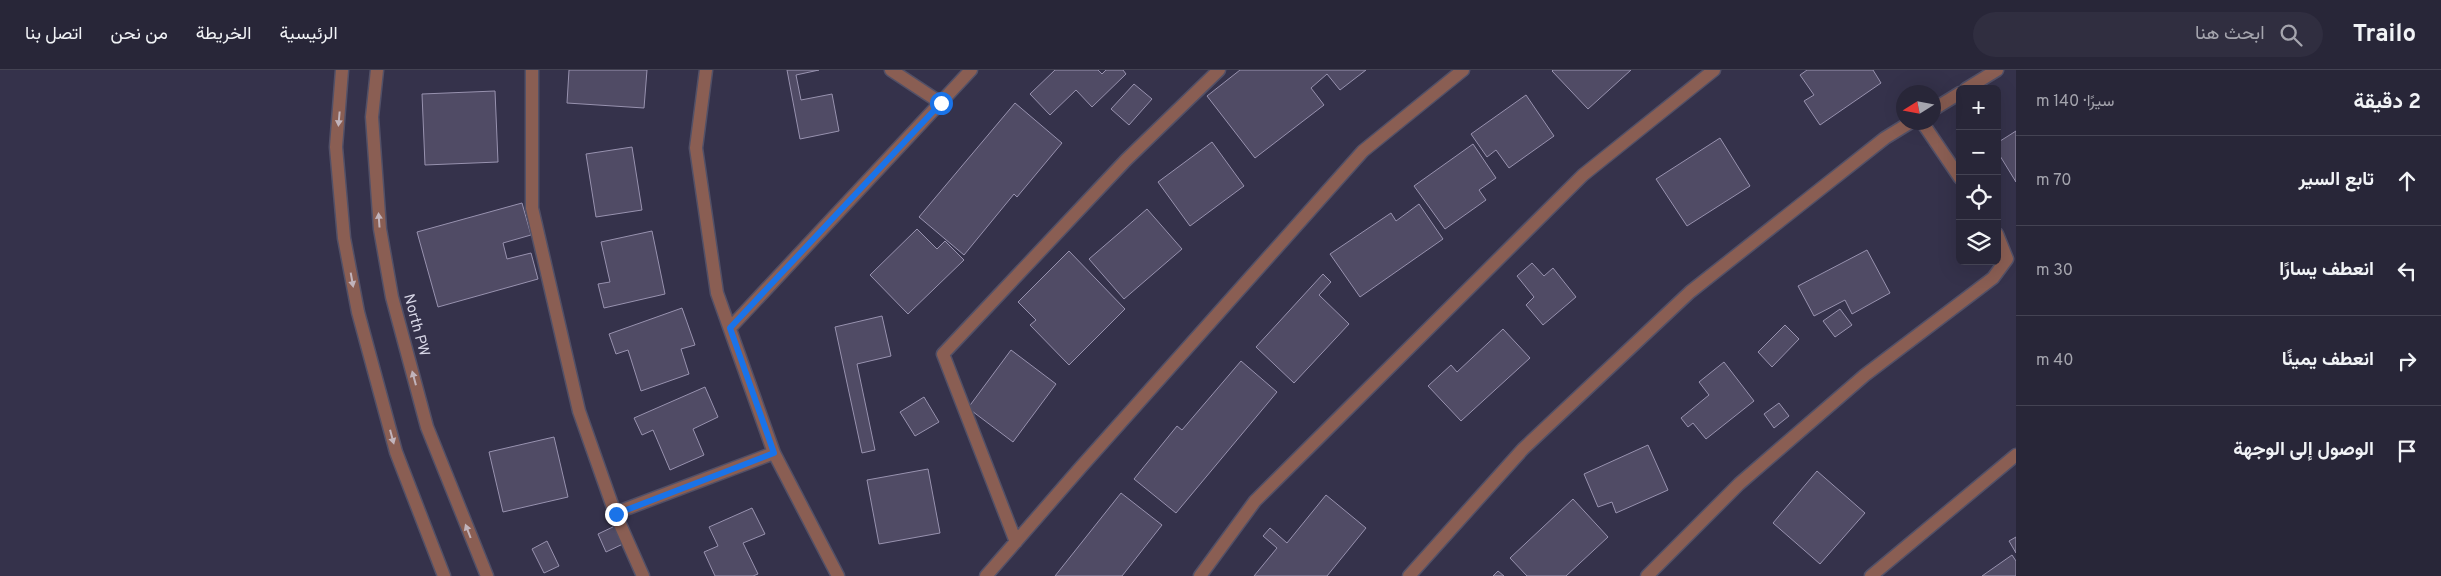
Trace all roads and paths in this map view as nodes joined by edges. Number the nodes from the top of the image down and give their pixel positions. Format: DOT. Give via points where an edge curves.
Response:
graph roads {
  1 [pos="342,70"];
  2 [pos="377,70"];
  3 [pos="532,70"];
  4 [pos="706,70"];
  5 [pos="891,70"];
  6 [pos="972,70"];
  7 [pos="1219,70"];
  8 [pos="1463,70"];
  9 [pos="1714,70"];
  10 [pos="1997,70"];
  11 [pos="1973,85"];
  12 [pos="1956,95"];
  13 [pos="941,103"];
  14 [pos="1941,105"];
  15 [pos="1898,130"];
  16 [pos="1927,130"];
  17 [pos="1958,175"];
  18 [pos="2001,244"];
  19 [pos="730,328"];
  20 [pos="774,453"];
  21 [pos="2016,455"];
  22 [pos="616,514"];
  23 [pos="1016,542"];
  24 [pos="444,576"];
  25 [pos="487,576"];
  26 [pos="643,576"];
  27 [pos="838,576"];
  28 [pos="986,576"];
  29 [pos="1200,576"];
  30 [pos="1410,576"];
  31 [pos="1647,576"];
  32 [pos="1871,576"];
  1 -- 24 [label="street, one-way" via="336,147 344,238 358,312 396,452"];
  25 -- 2 [label="street, North PW, one-way" via="427,427 392,296 380,229 372,117"];
  3 -- 22 [label="street" via="532,208 579,411"];
  4 -- 19 [label="street" via="696,148 717,292"];
  5 -- 13 [label="street"];
  6 -- 13 [label="street"];
  7 -- 23 [label="street" via="1126,160 943,354"];
  8 -- 23 [label="street" via="1363,150"];
  9 -- 29 [label="street" via="1583,175 1255,501"];
  10 -- 11 [label="street"];
  12 -- 14 [label="street"];
  13 -- 19 [label="street"];
  15 -- 30 [label="street" via="1690,292 1523,449"];
  16 -- 17 [label="street"];
  18 -- 31 [label="street" via="2007,259 1993,278 1858,381 1739,484"];
  19 -- 20 [label="street"];
  20 -- 22 [label="street"];
  20 -- 27 [label="street"];
  21 -- 32 [label="street"];
  22 -- 26 [label="street"];
  23 -- 28 [label="street"];
}
